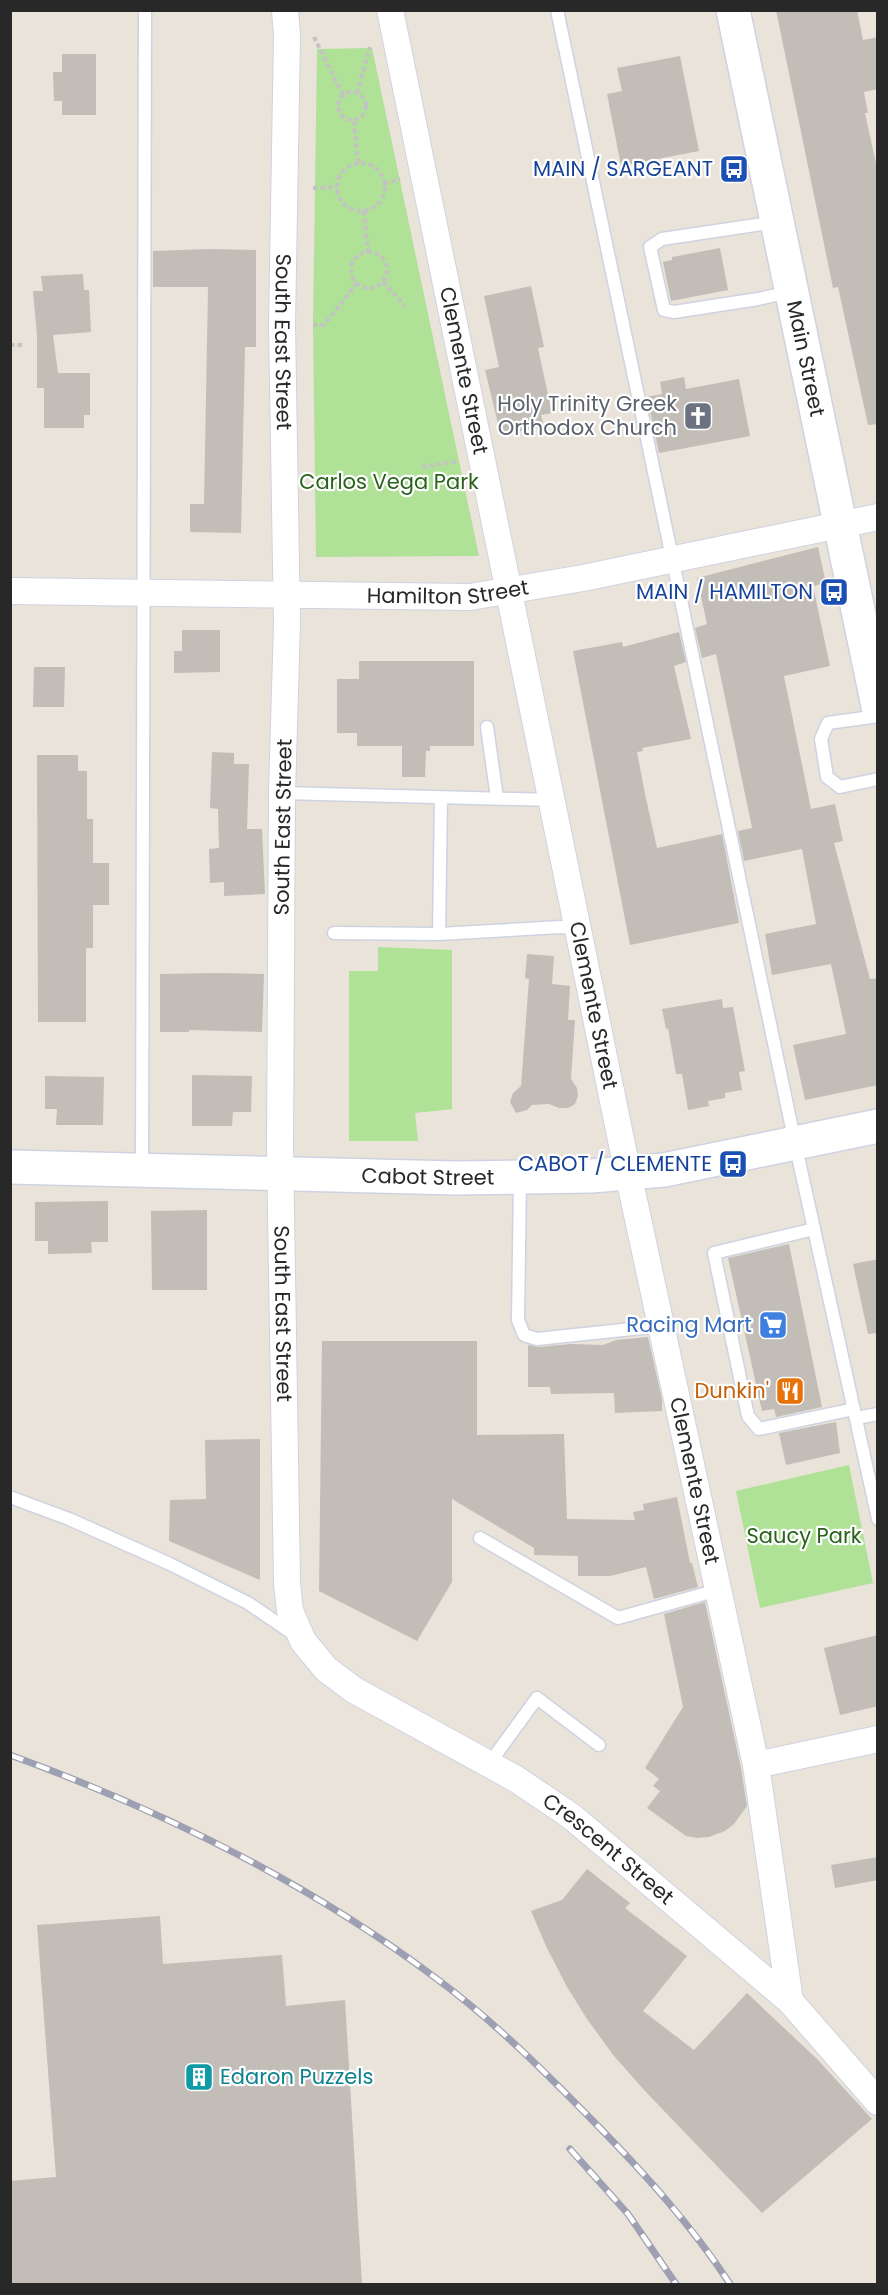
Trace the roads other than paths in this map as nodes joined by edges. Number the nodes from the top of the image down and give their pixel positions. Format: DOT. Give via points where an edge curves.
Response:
graph roads {
  1 [pos="145,10"];
  2 [pos="285,10"];
  3 [pos="390,10"];
  4 [pos="557,10"];
  5 [pos="733,10"];
  6 [pos="777,222"];
  7 [pos="792,292"];
  8 [pos="878,517"];
  9 [pos="840,525"];
  10 [pos="673,560"];
  11 [pos="510,590"];
  12 [pos="10,591"];
  13 [pos="145,591"];
  14 [pos="286,594"];
  15 [pos="878,706"];
  16 [pos="878,716"];
  17 [pos="487,727"];
  18 [pos="878,779"];
  19 [pos="282,793"];
  20 [pos="441,798"];
  21 [pos="497,798"];
  22 [pos="552,800"];
  23 [pos="579,928"];
  24 [pos="334,933"];
  25 [pos="439,934"];
  26 [pos="878,1126"];
  27 [pos="795,1143"];
  28 [pos="10,1167"];
  29 [pos="142,1170"];
  30 [pos="282,1173"];
  31 [pos="628,1173"];
  32 [pos="520,1177"];
  33 [pos="814,1229"];
  34 [pos="661,1326"];
  35 [pos="855,1413"];
  36 [pos="878,1414"];
  37 [pos="10,1497"];
  38 [pos="878,1519"];
  39 [pos="480,1538"];
  40 [pos="718,1590"];
  41 [pos="303,1641"];
  42 [pos="878,1739"];
  43 [pos="599,1745"];
  44 [pos="489,1764"];
  45 [pos="756,1765"];
  46 [pos="790,2001"];
  47 [pos="878,2102"];
  1 -- 13 [label="lane"];
  2 -- 14 [label="street, South East Street" via="282,325"];
  3 -- 11 [label="street, Clemente Street"];
  4 -- 10 [label="lane"];
  5 -- 6 [label="main road, Main Street"];
  6 -- 7 [label="main road, Main Street"];
  6 -- 7 [label="lane" via="662,238 650,247 664,310 758,300"];
  7 -- 9 [label="main road, Main Street"];
  8 -- 9 [label="street, Hamilton Street"];
  9 -- 10 [label="street, Hamilton Street"];
  9 -- 15 [label="main road, Main Street"];
  10 -- 11 [label="street, Hamilton Street"];
  10 -- 27 [label="lane"];
  11 -- 14 [label="street, Hamilton Street" via="470,597"];
  11 -- 22 [label="street, Clemente Street"];
  12 -- 13 [label="street, Hamilton Street"];
  13 -- 14 [label="street, Hamilton Street"];
  13 -- 29 [label="lane"];
  14 -- 19 [label="street, South East Street"];
  16 -- 18 [label="lane" via="828,723 821,739 827,777 840,787"];
  17 -- 21 [label="lane"];
  19 -- 20 [label="lane"];
  19 -- 30 [label="street, South East Street"];
  20 -- 21 [label="lane"];
  20 -- 25 [label="lane"];
  21 -- 22 [label="lane"];
  22 -- 23 [label="street, Clemente Street"];
  23 -- 25 [label="lane"];
  23 -- 31 [label="street, Clemente Street"];
  24 -- 25 [label="lane"];
  26 -- 27 [label="main road, Cabot Street"];
  27 -- 31 [label="main road, Cabot Street" via="664,1170"];
  27 -- 33 [label="lane"];
  28 -- 29 [label="main road, Cabot Street"];
  29 -- 30 [label="main road, Cabot Street"];
  30 -- 32 [label="main road, Cabot Street"];
  30 -- 41 [label="street, South East Street" via="287,1583 290,1611"];
  31 -- 32 [label="main road, Cabot Street"];
  31 -- 34 [label="street, Clemente Street"];
  32 -- 34 [label="lane" via="518,1320 524,1335 537,1339"];
  33 -- 35 [label="lane"];
  33 -- 35 [label="lane" via="714,1253 738,1375 748,1416 759,1430"];
  34 -- 40 [label="street, Clemente Street"];
  35 -- 36 [label="lane"];
  35 -- 38 [label="lane"];
  37 -- 41 [label="lane" via="170,1564 248,1603"];
  39 -- 40 [label="lane" via="618,1618"];
  40 -- 45 [label="street, Clemente Street"];
  41 -- 44 [label="street, Crescent Street" via="326,1670 354,1690"];
  42 -- 45 [label="street"];
  43 -- 44 [label="lane" via="537,1698"];
  44 -- 46 [label="street, Crescent Street" via="571,1816"];
  45 -- 46 [label="street, Clemente Street"];
  46 -- 47 [label="street, Crescent Street"];
}
